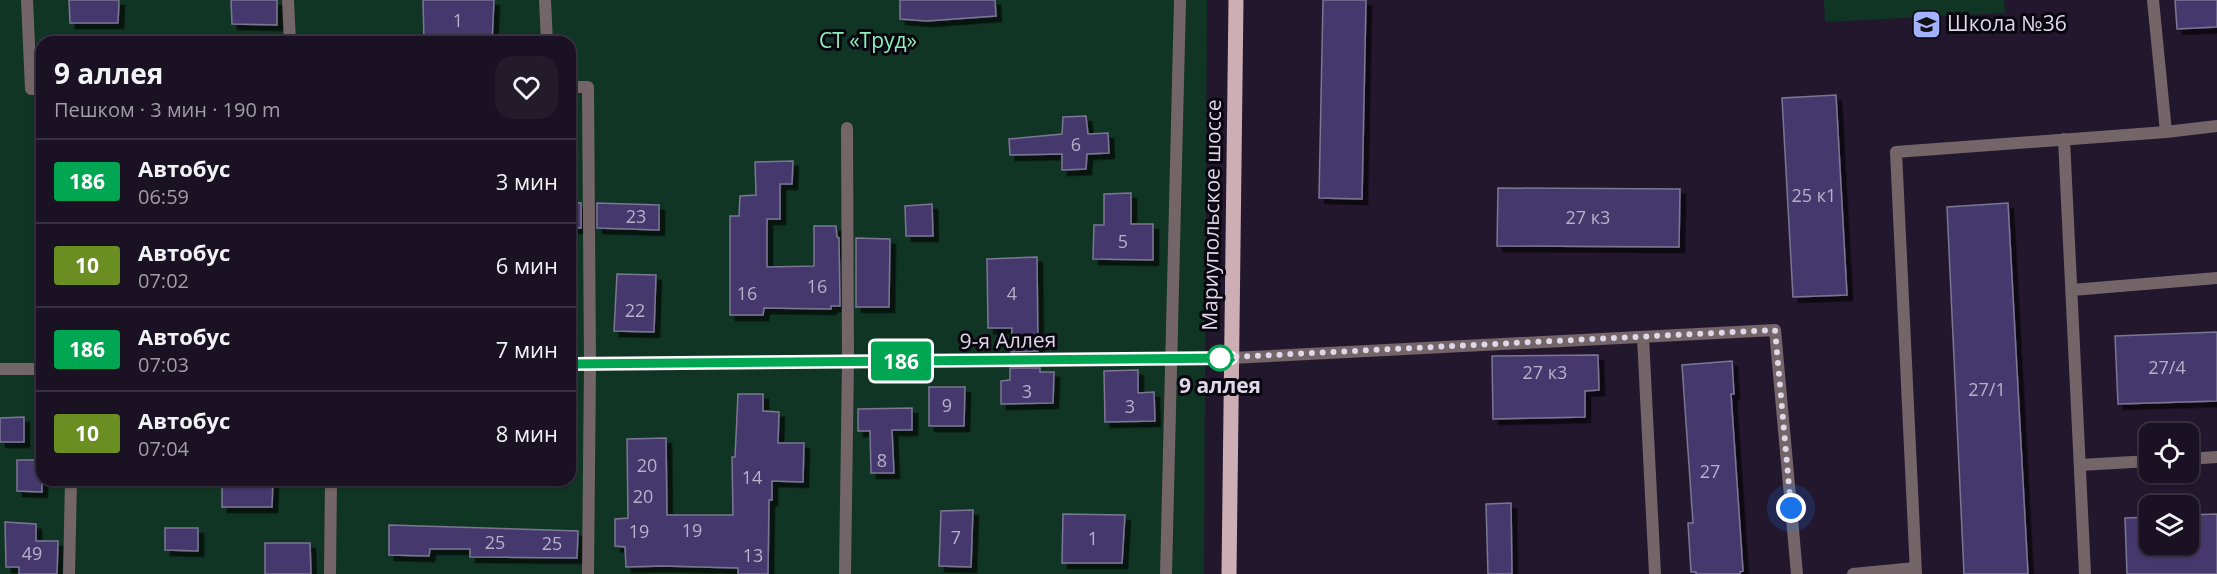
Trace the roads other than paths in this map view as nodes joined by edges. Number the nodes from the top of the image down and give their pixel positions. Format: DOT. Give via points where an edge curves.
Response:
graph roads {
  1 [pos="27,0"];
  2 [pos="288,0"];
  3 [pos="545,0"];
  4 [pos="1180,0"];
  5 [pos="1236,0"];
  6 [pos="2153,0"];
  7 [pos="290,36"];
  8 [pos="548,36"];
  9 [pos="576,87"];
  10 [pos="36,89"];
  11 [pos="2217,126"];
  12 [pos="846,128"];
  13 [pos="2166,132"];
  14 [pos="2064,139"];
  15 [pos="2217,278"];
  16 [pos="2072,290"];
  17 [pos="1643,337"];
  18 [pos="1231,358"];
  19 [pos="1173,359"];
  20 [pos="848,362"];
  21 [pos="576,364"];
  22 [pos="590,364"];
  23 [pos="0,369"];
  24 [pos="36,369"];
  25 [pos="2217,457"];
  26 [pos="2199,458"];
  27 [pos="2139,462"];
  28 [pos="2080,465"];
  29 [pos="71,486"];
  30 [pos="331,486"];
  31 [pos="1916,571"];
  32 [pos="69,574"];
  33 [pos="330,574"];
  34 [pos="588,574"];
  35 [pos="845,574"];
  36 [pos="1166,574"];
  37 [pos="1229,574"];
  38 [pos="1655,574"];
  39 [pos="1797,574"];
  40 [pos="1853,574"];
  41 [pos="2085,574"];
  1 -- 10 [label="lane"];
  2 -- 7 [label="lane"];
  3 -- 8 [label="lane"];
  4 -- 19 [label="lane"];
  5 -- 18 [label="main road, Мариупольское шоссе"];
  6 -- 13 [label="lane"];
  9 -- 22 [label="lane" via="588,87"];
  11 -- 13 [label="lane"];
  12 -- 20 [label="lane"];
  13 -- 14 [label="lane"];
  14 -- 16 [label="lane"];
  14 -- 31 [label="lane" via="1896,152"];
  15 -- 16 [label="lane"];
  16 -- 28 [label="lane"];
  17 -- 18 [label="lane, 9-я Аллея"];
  17 -- 38 [label="lane"];
  17 -- 39 [label="lane, 9-я Аллея" via="1775,330"];
  18 -- 19 [label="lane, 9-я Аллея"];
  18 -- 37 [label="main road, Мариупольское шоссе"];
  19 -- 20 [label="lane, 9-я Аллея"];
  19 -- 36 [label="lane"];
  20 -- 22 [label="lane, 9-я Аллея"];
  20 -- 35 [label="lane"];
  21 -- 22 [label="lane, 9-я Аллея"];
  22 -- 34 [label="lane"];
  23 -- 24 [label="lane"];
  25 -- 26 [label="lane"];
  27 -- 28 [label="lane"];
  28 -- 41 [label="lane"];
  29 -- 32 [label="lane"];
  30 -- 33 [label="lane"];
  31 -- 40 [label="lane"];
}
